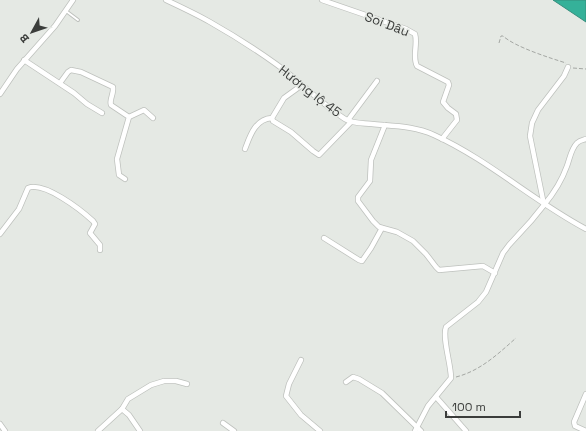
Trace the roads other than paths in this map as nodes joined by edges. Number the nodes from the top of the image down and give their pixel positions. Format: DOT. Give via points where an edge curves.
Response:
graph roads {
  1 [pos="73,0"];
  2 [pos="166,0"];
  3 [pos="322,0"];
  4 [pos="66,11"];
  5 [pos="78,20"];
  6 [pos="24,60"];
  7 [pos="568,67"];
  8 [pos="377,81"];
  9 [pos="60,83"];
  10 [pos="302,85"];
  11 [pos="0,94"];
  12 [pos="102,113"];
  13 [pos="128,117"];
  14 [pos="153,118"];
  15 [pos="272,118"];
  16 [pos="350,121"];
  17 [pos="385,125"];
  18 [pos="442,139"];
  19 [pos="586,140"];
  20 [pos="245,149"];
  21 [pos="126,179"];
  22 [pos="544,205"];
  23 [pos="382,228"];
  24 [pos="586,229"];
  25 [pos="0,234"];
  26 [pos="324,238"];
  27 [pos="100,250"];
  28 [pos="495,273"];
  29 [pos="301,360"];
  30 [pos="346,382"];
  31 [pos="187,384"];
  32 [pos="586,394"];
  33 [pos="436,397"];
  34 [pos="122,409"];
  35 [pos="223,423"];
  36 [pos="0,424"];
  37 [pos="418,430"];
  38 [pos="4,431"];
  39 [pos="98,431"];
  40 [pos="140,431"];
  41 [pos="234,431"];
  42 [pos="320,431"];
  43 [pos="466,431"];
  44 [pos="586,431"];
  1 -- 4 [label="street"];
  2 -- 10 [label="street, Hương lộ 45" via="236,37"];
  3 -- 18 [label="street, Soi Dâu" via="415,34 416,66 448,82 449,85 443,102 456,114 457,120"];
  4 -- 5 [label="lane"];
  4 -- 6 [label="street" via="49,35"];
  6 -- 9 [label="street"];
  6 -- 11 [label="street"];
  7 -- 22 [label="street" via="532,123 530,136"];
  8 -- 16 [label="street"];
  9 -- 12 [label="street"];
  9 -- 13 [label="street" via="71,70 81,72 113,88 111,105"];
  10 -- 15 [label="street" via="284,98"];
  10 -- 16 [label="street, Hương lộ 45"];
  13 -- 14 [label="street" via="144,110"];
  13 -- 21 [label="street" via="117,159 119,175"];
  15 -- 16 [label="street" via="319,154"];
  15 -- 20 [label="street" via="260,122 254,128"];
  16 -- 17 [label="street, Hương lộ 45"];
  17 -- 18 [label="street, Hương lộ 45" via="412,128"];
  17 -- 23 [label="street" via="371,160 370,181 358,197 358,201 373,222"];
  18 -- 22 [label="street, Hương lộ 45" via="486,163"];
  19 -- 22 [label="street" via="578,142 572,150 568,166"];
  22 -- 24 [label="street, Hương lộ 45"];
  22 -- 28 [label="street" via="503,253"];
  23 -- 26 [label="street" via="362,261"];
  23 -- 28 [label="street" via="398,232 413,241 440,270 483,266"];
  25 -- 27 [label="street" via="19,209 28,188 34,187 68,200 95,223 90,233 100,245"];
  28 -- 33 [label="street" via="478,302 444,331 451,378"];
  29 -- 42 [label="street" via="286,396 301,415"];
  30 -- 37 [label="street" via="354,377 382,393"];
  31 -- 34 [label="street" via="164,381 151,385 128,399"];
  32 -- 44 [label="street" via="574,422"];
  33 -- 37 [label="street" via="428,406"];
  33 -- 43 [label="street"];
  34 -- 39 [label="street"];
  34 -- 40 [label="street"];
  35 -- 41 [label="street"];
  36 -- 38 [label="street"];
}
